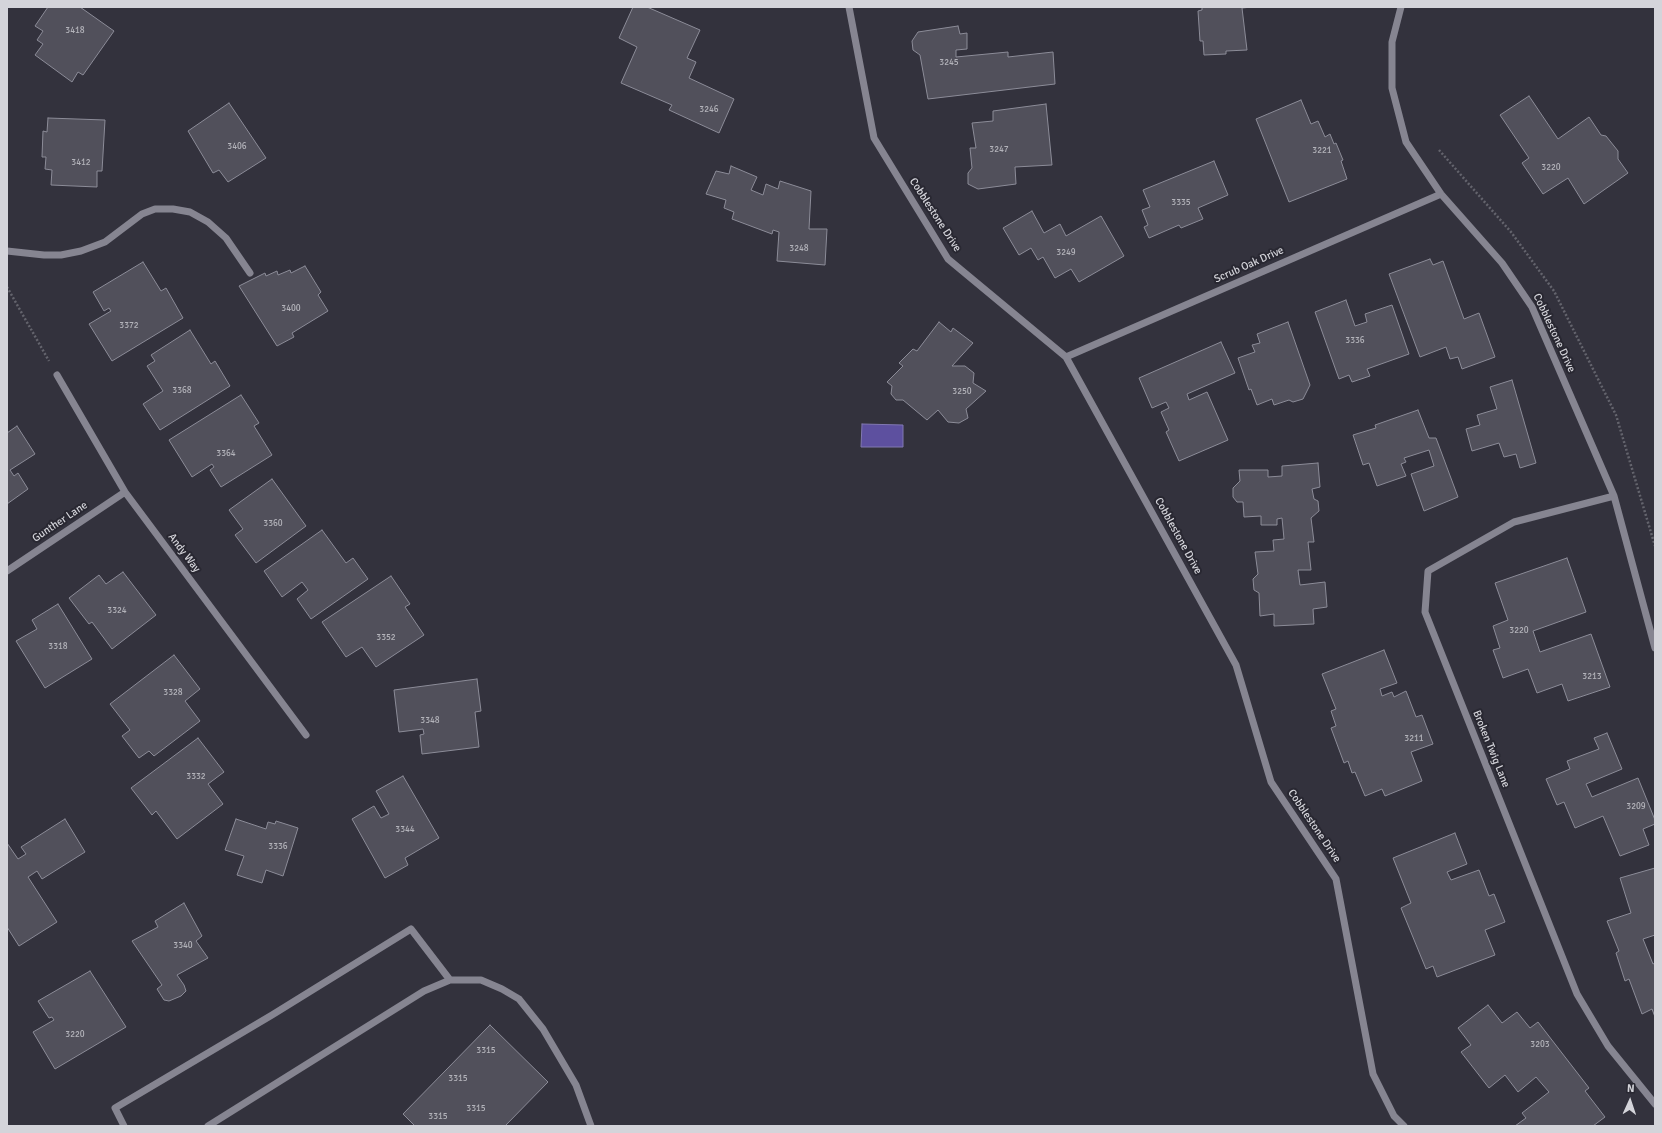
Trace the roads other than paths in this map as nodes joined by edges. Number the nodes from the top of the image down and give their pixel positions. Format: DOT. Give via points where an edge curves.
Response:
graph roads {
  1 [pos="849,7"];
  2 [pos="1401,7"];
  3 [pos="1441,194"];
  4 [pos="7,251"];
  5 [pos="250,273"];
  6 [pos="1066,357"];
  7 [pos="57,375"];
  8 [pos="125,492"];
  9 [pos="1614,496"];
  10 [pos="7,570"];
  11 [pos="1655,648"];
  12 [pos="306,735"];
  13 [pos="450,980"];
  14 [pos="1655,1104"];
  15 [pos="124,1126"];
  16 [pos="208,1126"];
  17 [pos="591,1126"];
  18 [pos="1404,1126"];
  1 -- 6 [label="street, Cobblestone Drive" via="874,138 948,259"];
  2 -- 3 [label="street, Cobblestone Drive" via="1392,42 1392,88 1406,142"];
  3 -- 6 [label="street, Scrub Oak Drive"];
  3 -- 9 [label="street, Cobblestone Drive" via="1502,262 1532,307"];
  4 -- 5 [label="street" via="44,255 81,251 105,242 142,214 155,209 173,209 190,212 208,222 226,238"];
  6 -- 18 [label="street, Cobblestone Drive" via="1236,665 1271,782 1336,879 1373,1074 1394,1116"];
  7 -- 8 [label="street, Andy Way"];
  8 -- 10 [label="street, Gunther Lane"];
  8 -- 12 [label="street, Andy Way"];
  9 -- 11 [label="street, Cobblestone Drive"];
  9 -- 14 [label="street, Broken Twig Lane" via="1514,522 1428,571 1424,612 1577,994 1608,1046"];
  13 -- 15 [label="street" via="411,929 115,1108"];
  13 -- 16 [label="street" via="424,991"];
  13 -- 17 [label="street" via="481,980 519,999 543,1029 576,1085"];
}
